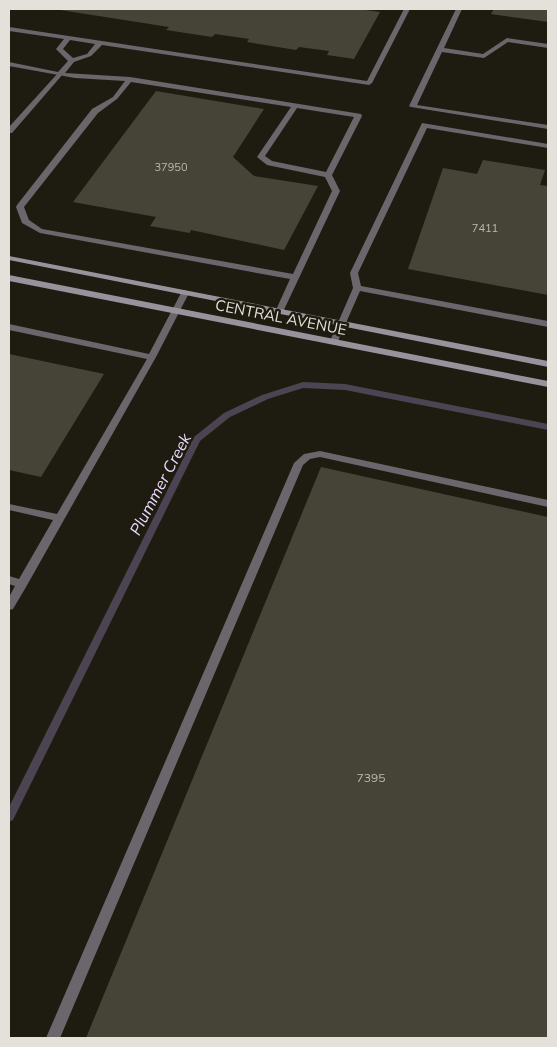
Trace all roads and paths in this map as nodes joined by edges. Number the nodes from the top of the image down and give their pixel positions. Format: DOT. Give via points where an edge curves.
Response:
graph roads {
  1 [pos="407,9"];
  2 [pos="459,9"];
  3 [pos="9,29"];
  4 [pos="68,38"];
  5 [pos="100,43"];
  6 [pos="548,46"];
  7 [pos="440,50"];
  8 [pos="72,61"];
  9 [pos="9,64"];
  10 [pos="60,74"];
  11 [pos="130,80"];
  12 [pos="295,106"];
  13 [pos="548,128"];
  14 [pos="9,131"];
  15 [pos="548,146"];
  16 [pos="328,175"];
  17 [pos="9,258"];
  18 [pos="294,277"];
  19 [pos="9,278"];
  20 [pos="357,288"];
  21 [pos="185,292"];
  22 [pos="176,312"];
  23 [pos="279,312"];
  24 [pos="341,324"];
  25 [pos="548,324"];
  26 [pos="9,327"];
  27 [pos="334,340"];
  28 [pos="152,356"];
  29 [pos="548,364"];
  30 [pos="548,384"];
  31 [pos="548,504"];
  32 [pos="9,507"];
  33 [pos="59,518"];
  34 [pos="9,580"];
  35 [pos="22,584"];
  36 [pos="9,606"];
  37 [pos="53,1038"];
  1 -- 5 [label="street" via="369,83"];
  2 -- 7 [label="street"];
  3 -- 4 [label="street"];
  4 -- 5 [label="street"];
  4 -- 8 [label="street" via="59,49"];
  5 -- 8 [label="street" via="89,55"];
  6 -- 7 [label="street" via="507,40 484,56"];
  7 -- 13 [label="street" via="412,106"];
  8 -- 10 [label="street"];
  9 -- 10 [label="street"];
  10 -- 11 [label="street"];
  10 -- 14 [label="street"];
  11 -- 12 [label="street"];
  11 -- 18 [label="street" via="115,98 95,111 25,199 20,207 25,221 40,231"];
  12 -- 16 [label="street" via="358,116"];
  12 -- 16 [label="street" via="260,157 270,163"];
  15 -- 20 [label="street" via="425,125 354,273"];
  16 -- 18 [label="street" via="336,191"];
  17 -- 21 [label="street, CENTRAL AVENUE"];
  18 -- 23 [label="street"];
  19 -- 22 [label="street, CENTRAL AVENUE"];
  20 -- 24 [label="street"];
  20 -- 25 [label="street"];
  21 -- 22 [label="street"];
  21 -- 23 [label="street, CENTRAL AVENUE"];
  22 -- 27 [label="street, CENTRAL AVENUE"];
  22 -- 28 [label="street"];
  23 -- 24 [label="street, CENTRAL AVENUE"];
  24 -- 27 [label="street"];
  24 -- 29 [label="street, CENTRAL AVENUE"];
  26 -- 28 [label="street"];
  27 -- 30 [label="street, CENTRAL AVENUE"];
  28 -- 33 [label="street"];
  31 -- 37 [label="street" via="320,454 307,456 299,463"];
  32 -- 33 [label="street"];
  33 -- 35 [label="street"];
  34 -- 35 [label="street"];
  35 -- 36 [label="street"];
}
